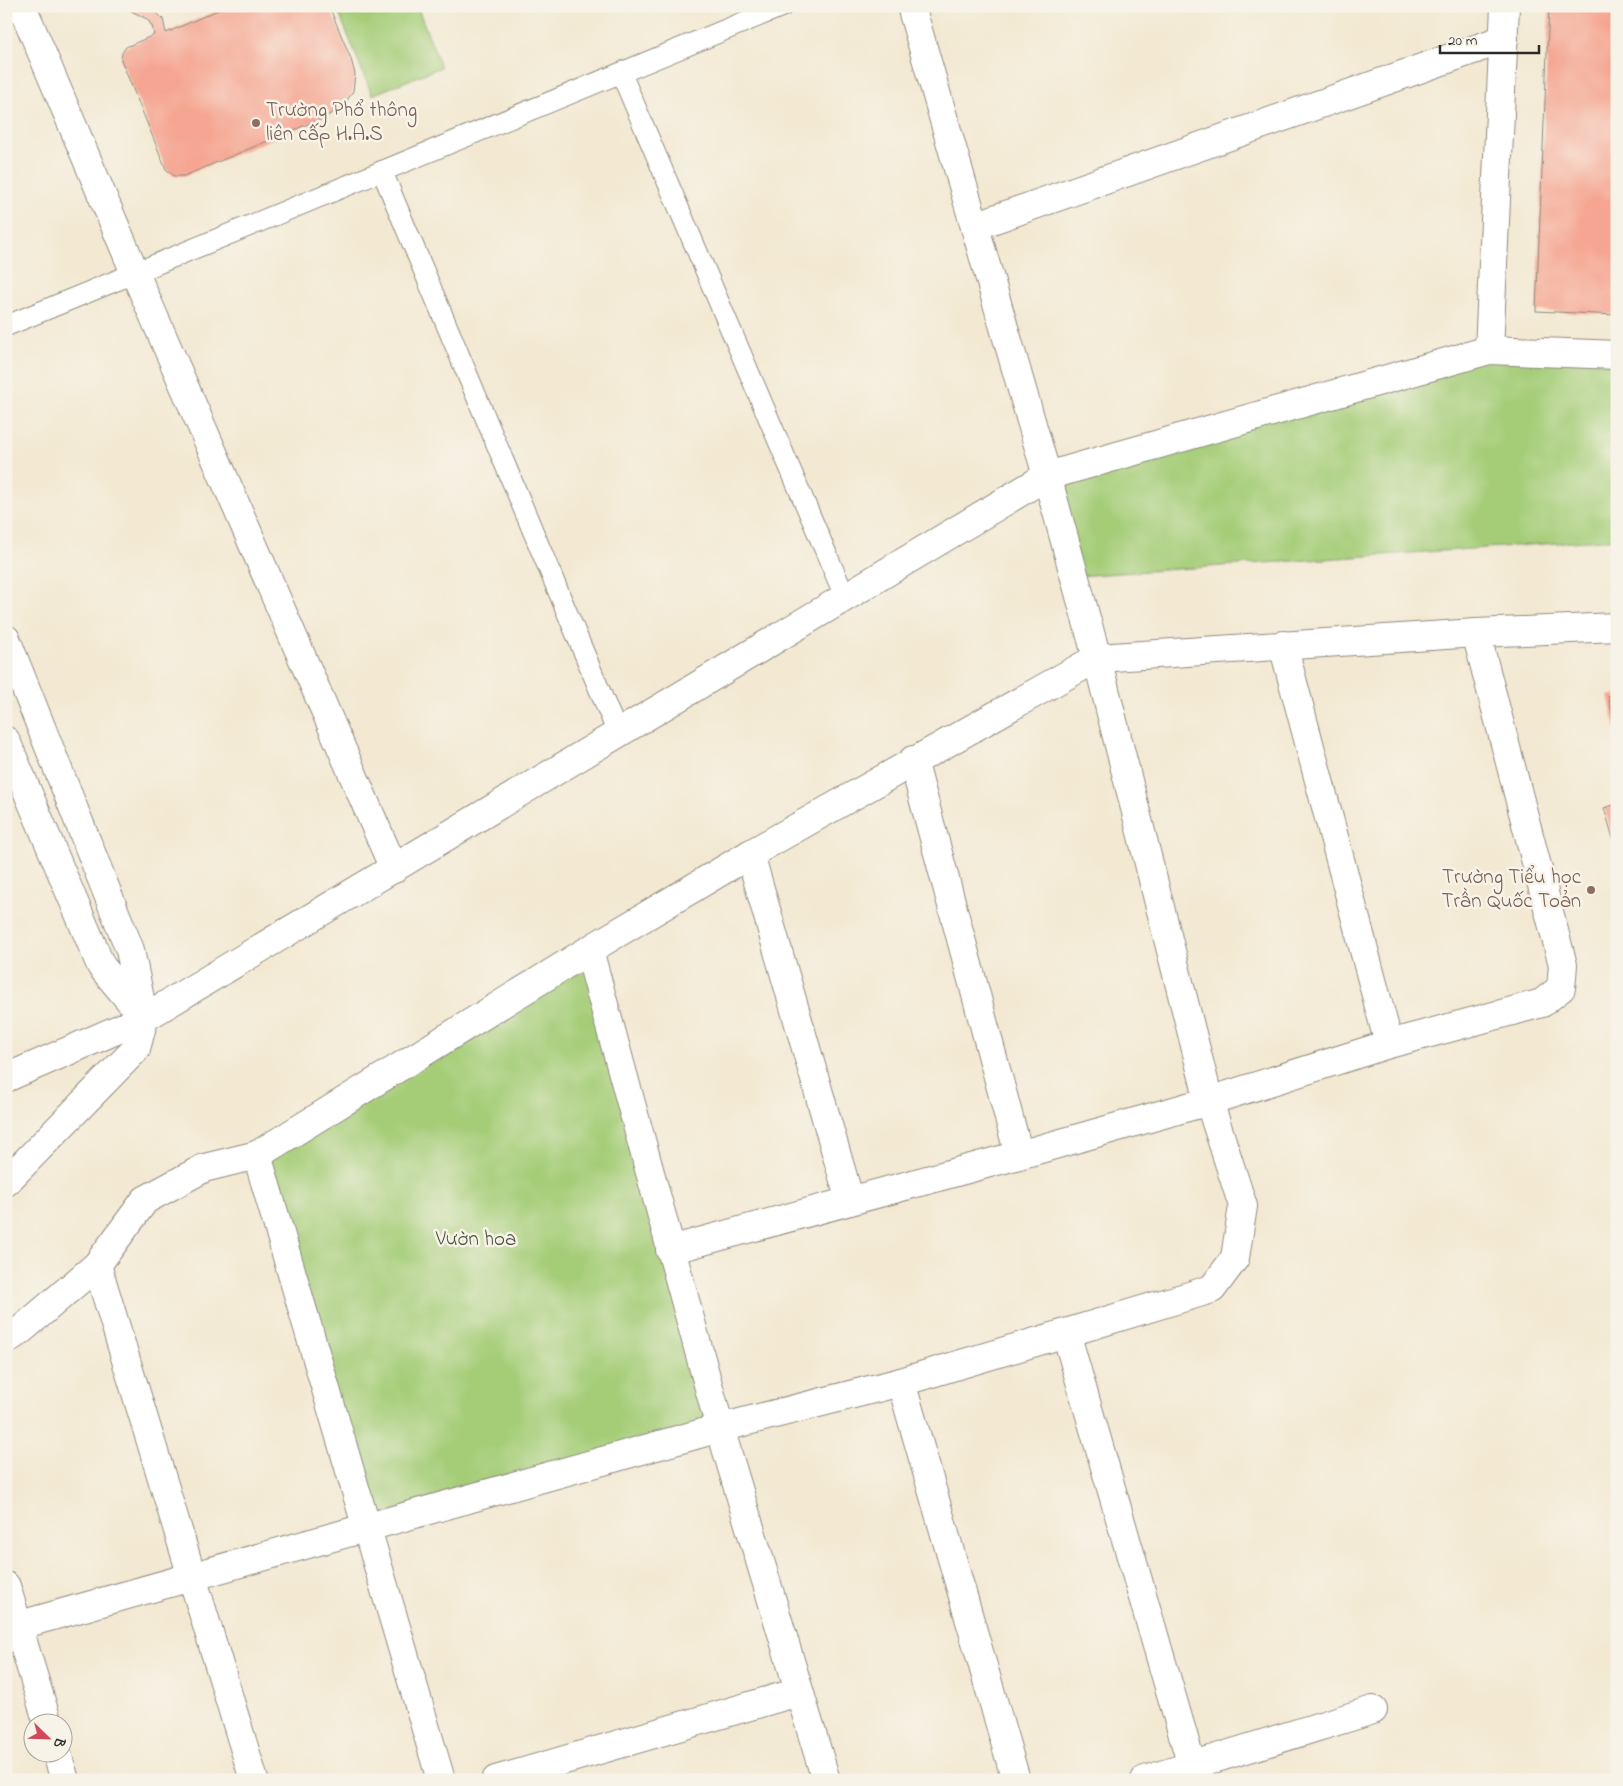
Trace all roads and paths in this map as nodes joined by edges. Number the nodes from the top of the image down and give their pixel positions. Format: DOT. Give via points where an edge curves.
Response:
graph roads {
  1 [pos="22,6"];
  2 [pos="783,6"];
  3 [pos="911,6"];
  4 [pos="1505,6"];
  5 [pos="1504,39"];
  6 [pos="621,73"];
  7 [pos="382,171"];
  8 [pos="975,226"];
  9 [pos="135,273"];
  10 [pos="6,326"];
  11 [pos="1489,350"];
  12 [pos="1617,355"];
  13 [pos="1047,476"];
  14 [pos="845,597"];
  15 [pos="1617,627"];
  16 [pos="1476,633"];
  17 [pos="6,639"];
  18 [pos="1283,645"];
  19 [pos="1097,658"];
  20 [pos="618,734"];
  21 [pos="6,741"];
  22 [pos="913,760"];
  23 [pos="750,854"];
  24 [pos="394,869"];
  25 [pos="588,950"];
  26 [pos="144,1018"];
  27 [pos="1389,1044"];
  28 [pos="6,1078"];
  29 [pos="1209,1101"];
  30 [pos="257,1155"];
  31 [pos="1019,1155"];
  32 [pos="6,1182"];
  33 [pos="850,1201"];
  34 [pos="670,1250"];
  35 [pos="97,1265"];
  36 [pos="1066,1333"];
  37 [pos="6,1340"];
  38 [pos="901,1382"];
  39 [pos="720,1428"];
  40 [pos="367,1527"];
  41 [pos="193,1576"];
  42 [pos="6,1586"];
  43 [pos="12,1627"];
  44 [pos="798,1692"];
  45 [pos="1373,1710"];
  46 [pos="44,1714"];
  47 [pos="60,1764"];
  48 [pos="1192,1766"];
  49 [pos="65,1780"];
  50 [pos="254,1780"];
  51 [pos="441,1780"];
  52 [pos="496,1780"];
  53 [pos="826,1780"];
  54 [pos="1016,1780"];
  55 [pos="1145,1780"];
  1 -- 9 [label="street"];
  2 -- 6 [label="lane"];
  3 -- 8 [label="street"];
  4 -- 5 [label="street"];
  5 -- 8 [label="street"];
  5 -- 11 [label="street"];
  6 -- 7 [label="lane"];
  6 -- 14 [label="lane"];
  7 -- 9 [label="lane"];
  7 -- 20 [label="lane"];
  8 -- 13 [label="street"];
  9 -- 10 [label="lane"];
  9 -- 24 [label="street"];
  11 -- 12 [label="street"];
  11 -- 13 [label="street"];
  13 -- 14 [label="street"];
  13 -- 19 [label="street"];
  14 -- 20 [label="street"];
  15 -- 16 [label="street"];
  16 -- 18 [label="street"];
  16 -- 27 [label="street" via="1563,965 1561,988 1542,1003"];
  17 -- 26 [label="street" via="130,950"];
  18 -- 19 [label="street"];
  18 -- 27 [label="street"];
  19 -- 22 [label="street"];
  19 -- 29 [label="street"];
  20 -- 24 [label="street"];
  21 -- 26 [label="street" via="100,966"];
  22 -- 23 [label="street"];
  22 -- 31 [label="street"];
  23 -- 25 [label="street"];
  23 -- 33 [label="street"];
  24 -- 26 [label="street"];
  25 -- 30 [label="street"];
  25 -- 34 [label="street"];
  26 -- 28 [label="street"];
  26 -- 32 [label="street" via="136,1048"];
  27 -- 29 [label="street"];
  29 -- 31 [label="street"];
  29 -- 36 [label="street" via="1243,1206 1235,1258 1212,1289"];
  30 -- 35 [label="street" via="204,1168 144,1200"];
  30 -- 40 [label="street"];
  31 -- 33 [label="street"];
  33 -- 34 [label="street"];
  34 -- 39 [label="street"];
  35 -- 37 [label="street"];
  35 -- 41 [label="street"];
  36 -- 38 [label="street"];
  36 -- 48 [label="street"];
  38 -- 39 [label="street"];
  38 -- 54 [label="street"];
  39 -- 40 [label="street"];
  39 -- 44 [label="street"];
  40 -- 41 [label="street"];
  40 -- 51 [label="street"];
  41 -- 43 [label="street"];
  41 -- 50 [label="street"];
  42 -- 43 [label="street"];
  43 -- 46 [label="street"];
  44 -- 52 [label="street"];
  44 -- 53 [label="street"];
  45 -- 48 [label="street"];
  47 -- 49 [label="street"];
  48 -- 55 [label="street"];
}
